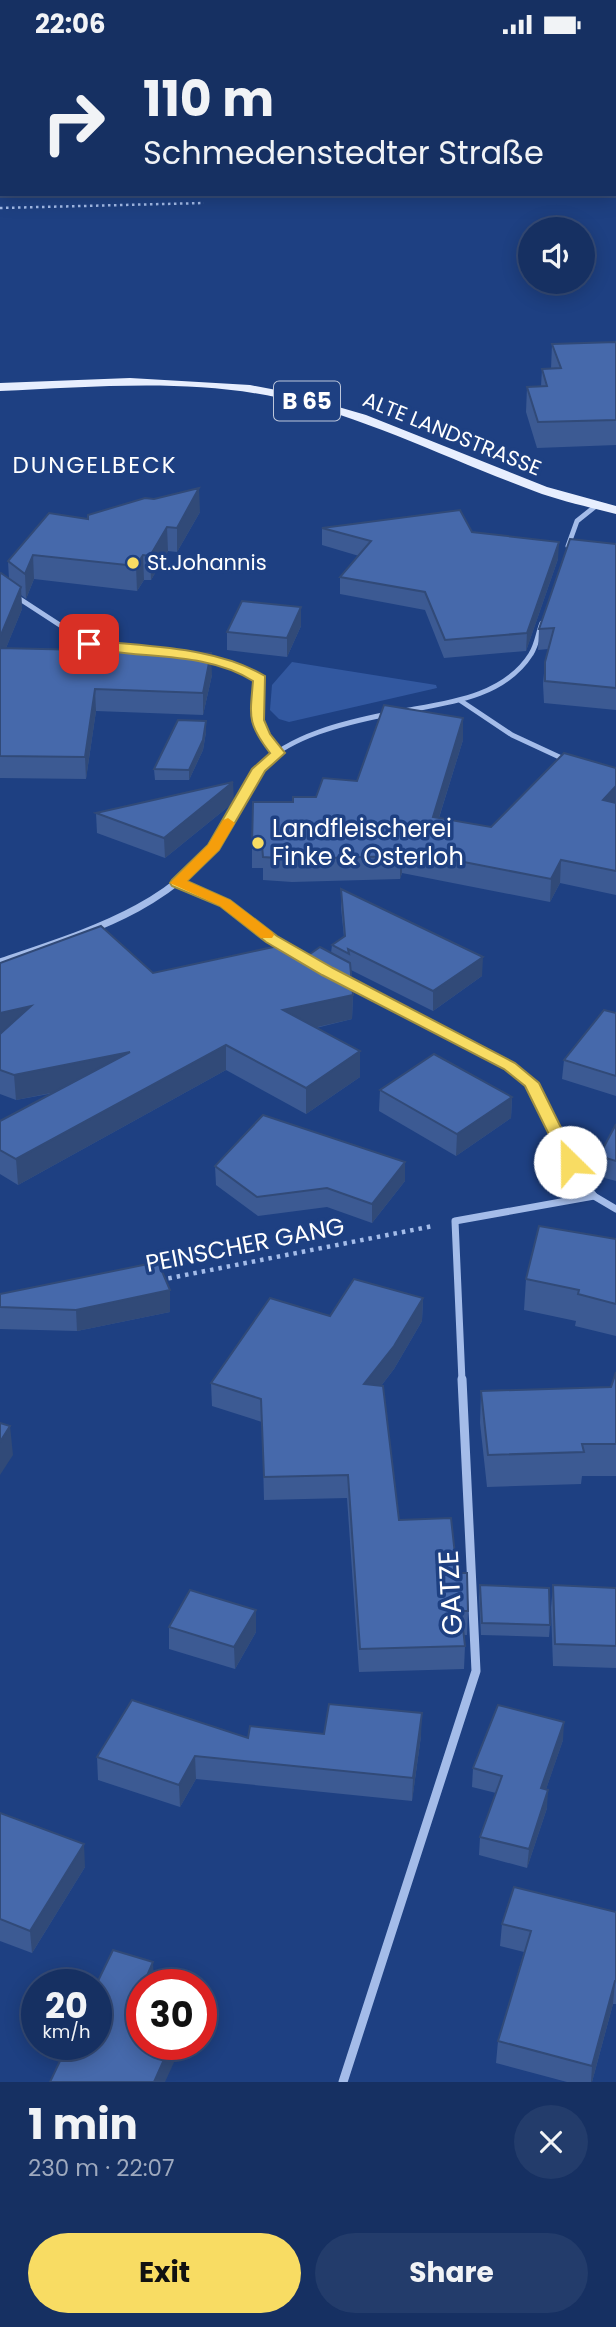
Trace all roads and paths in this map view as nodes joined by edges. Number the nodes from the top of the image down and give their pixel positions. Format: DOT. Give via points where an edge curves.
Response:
graph roads {
  1 [pos="204,203"];
  2 [pos="0,208"];
  3 [pos="0,387"];
  4 [pos="597,505"];
  5 [pos="616,510"];
  6 [pos="564,558"];
  7 [pos="0,586"];
  8 [pos="543,618"];
  9 [pos="173,654"];
  10 [pos="198,657"];
  11 [pos="461,701"];
  12 [pos="278,753"];
  13 [pos="582,765"];
  14 [pos="177,883"];
  15 [pos="294,952"];
  16 [pos="0,962"];
  17 [pos="340,978"];
  18 [pos="594,1196"];
  19 [pos="616,1209"];
  20 [pos="455,1221"];
  21 [pos="147,1282"];
  22 [pos="343,2082"];
  1 -- 2 [label="path"];
  3 -- 4 [label="main road, ALTE LANDSTRASSE / B 65" via="153,382 283,395 374,423 542,491"];
  4 -- 5 [label="main road, B 65"];
  4 -- 6 [label="street" via="577,521"];
  7 -- 9 [label="street" via="89,644"];
  8 -- 11 [label="street" via="531,654 515,673"];
  10 -- 12 [label="street" via="260,679 257,720"];
  11 -- 12 [label="street" via="339,726"];
  11 -- 13 [label="street" via="500,731"];
  12 -- 14 [label="street" via="259,769 214,847"];
  14 -- 15 [label="street" via="225,903"];
  14 -- 16 [label="street" via="132,911"];
  17 -- 18 [label="street" via="510,1066 531,1083 570,1162"];
  18 -- 19 [label="street"];
  18 -- 20 [label="street"];
  20 -- 21 [label="path, PEINSCHER GANG"];
  20 -- 22 [label="street, GATZE" via="476,1671"];
}
